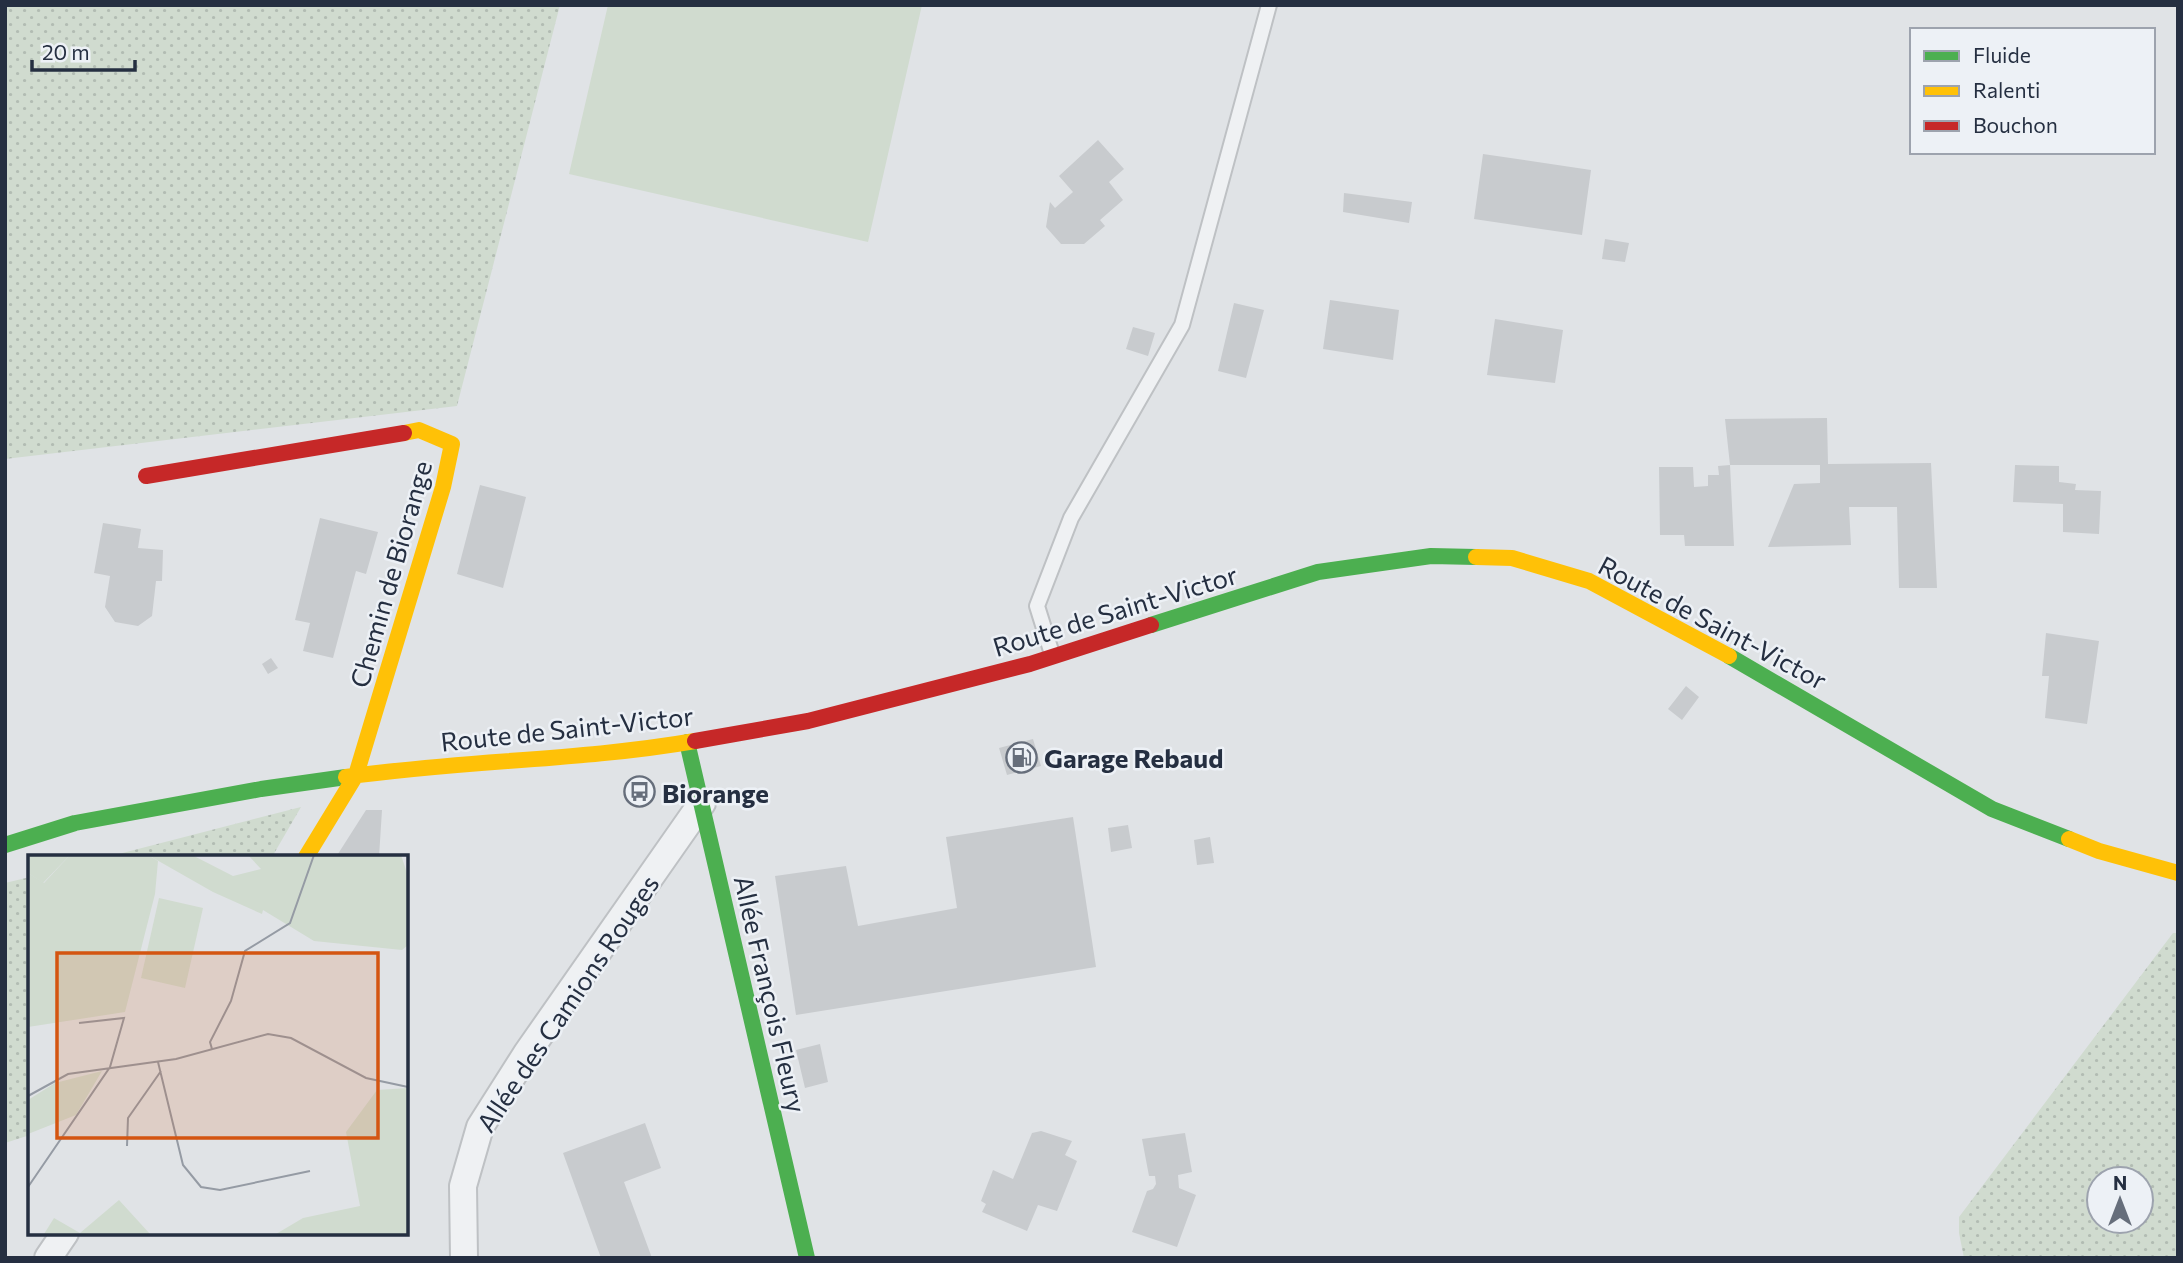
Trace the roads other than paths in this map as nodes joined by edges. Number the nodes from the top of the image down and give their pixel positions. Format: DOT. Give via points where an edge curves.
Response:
graph roads {
  1 [pos="1269,5"];
  2 [pos="146,476"];
  3 [pos="1053,657"];
  4 [pos="687,742"];
  5 [pos="356,775"];
  6 [pos="702,803"];
  7 [pos="5,845"];
  8 [pos="307,855"];
  9 [pos="2178,873"];
  10 [pos="64,1235"];
  11 [pos="48,1258"];
  12 [pos="464,1258"];
  13 [pos="807,1258"];
  1 -- 3 [label="lane" via="1182,325 1071,518 1037,606"];
  2 -- 5 [label="main road, Chemin de Biorange" via="419,430 452,444"];
  3 -- 4 [label="main road, Route de Saint-Victor" via="808,721"];
  3 -- 9 [label="main road, Route de Saint-Victor" via="1318,572 1431,556 1512,558 1589,581 1763,674 1992,809 2099,851"];
  4 -- 5 [label="main road, Route de Saint-Victor"];
  4 -- 6 [label="main road, Allée François Fleury"];
  5 -- 7 [label="main road, Route de Saint-Victor" via="75,823"];
  5 -- 8 [label="main road"];
  6 -- 12 [label="street, Allée des Camions Rouges" via="480,1127 463,1186"];
  6 -- 13 [label="main road, Allée François Fleury"];
  10 -- 11 [label="street"];
}
